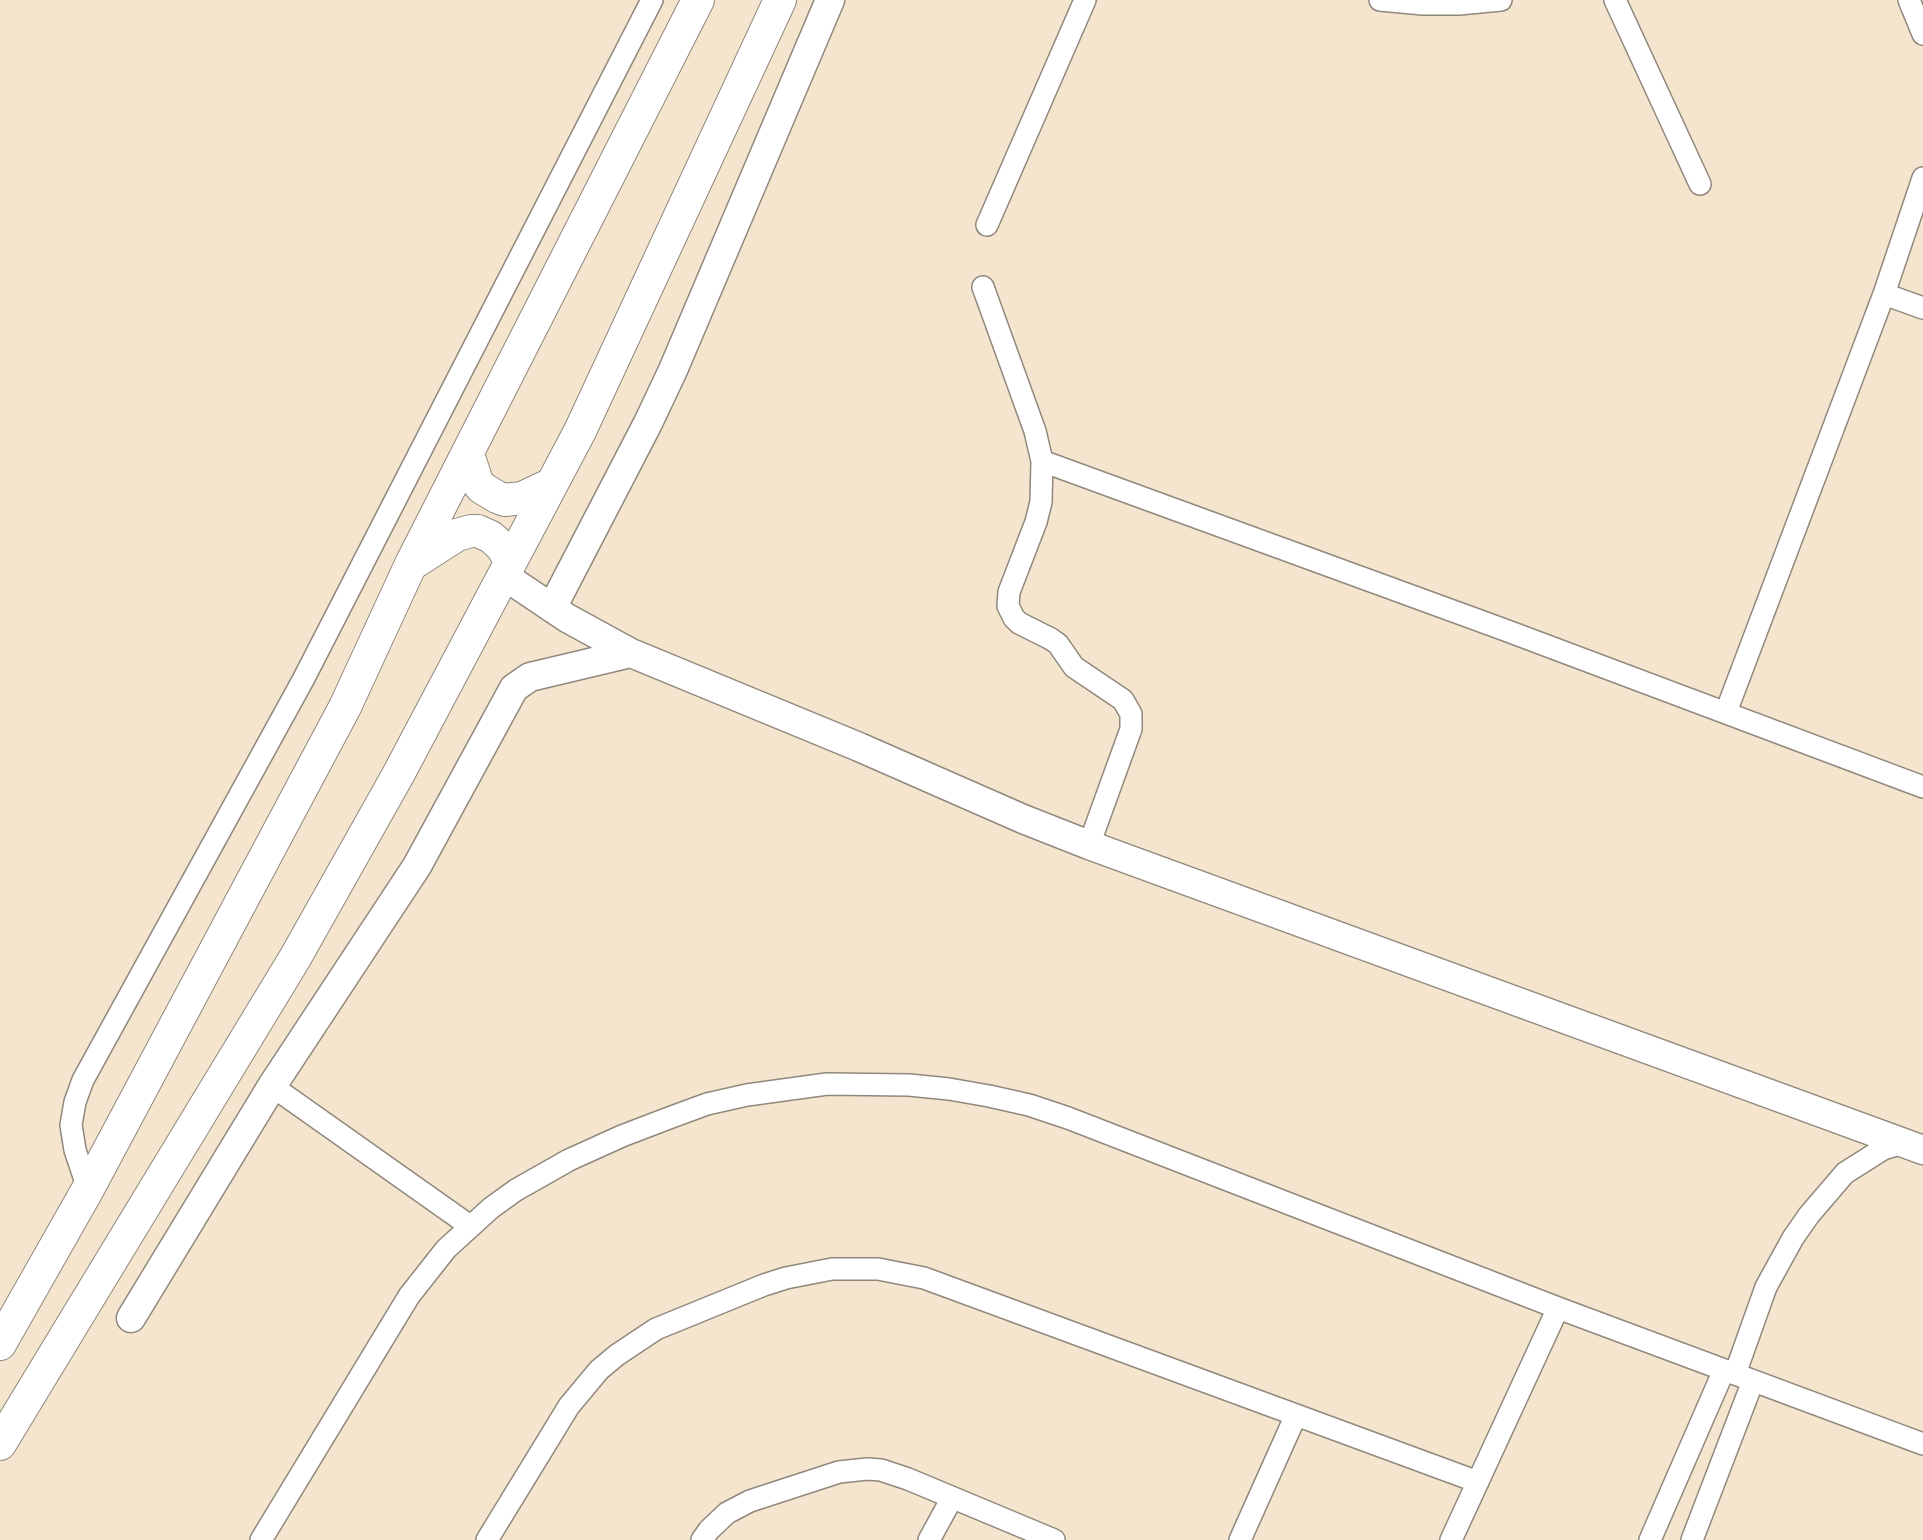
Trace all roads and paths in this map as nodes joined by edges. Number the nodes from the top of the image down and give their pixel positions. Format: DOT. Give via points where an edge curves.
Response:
graph roads {
  1 [pos="652,0"];
  2 [pos="698,0"];
  3 [pos="780,0"];
  4 [pos="830,0"];
  5 [pos="1086,0"];
  6 [pos="1380,0"];
  7 [pos="1501,0"];
  8 [pos="1615,0"];
  9 [pos="1909,0"];
  10 [pos="1923,34"];
  11 [pos="1923,178"];
  12 [pos="1700,184"];
  13 [pos="987,225"];
  14 [pos="983,287"];
  15 [pos="1884,294"];
  16 [pos="1923,308"];
  17 [pos="468,454"];
  18 [pos="1042,461"];
  19 [pos="552,484"];
  20 [pos="411,564"];
  21 [pos="507,568"];
  22 [pos="552,608"];
  23 [pos="631,653"];
  24 [pos="1726,712"];
  25 [pos="1923,787"];
  26 [pos="1089,845"];
  27 [pos="272,1086"];
  28 [pos="1914,1147"];
  29 [pos="88,1189"];
  30 [pos="470,1226"];
  31 [pos="1558,1308"];
  32 [pos="131,1318"];
  33 [pos="0,1344"];
  34 [pos="1737,1375"];
  35 [pos="1296,1415"];
  36 [pos="0,1444"];
  37 [pos="1923,1444"];
  38 [pos="1478,1482"];
  39 [pos="952,1499"];
  40 [pos="261,1540"];
  41 [pos="487,1540"];
  42 [pos="702,1540"];
  43 [pos="929,1540"];
  44 [pos="1054,1540"];
  45 [pos="1240,1540"];
  46 [pos="1451,1540"];
  47 [pos="1650,1540"];
  48 [pos="1692,1540"];
  1 -- 29 [label="street" via="303,680 78,1091 72,1138"];
  2 -- 17 [label="main road"];
  3 -- 19 [label="main road"];
  4 -- 22 [label="street" via="673,370"];
  5 -- 13 [label="street"];
  6 -- 7 [label="street" via="1435,4"];
  8 -- 12 [label="street"];
  9 -- 10 [label="street"];
  11 -- 15 [label="street"];
  14 -- 18 [label="street"];
  15 -- 16 [label="street"];
  15 -- 24 [label="street"];
  17 -- 19 [label="main road" via="477,482 497,497 522,498"];
  17 -- 20 [label="main road"];
  18 -- 24 [label="street"];
  18 -- 26 [label="street" via="1041,502 1007,606 1019,623 1058,644 1074,667 1123,701 1131,714 1131,729"];
  19 -- 21 [label="main road"];
  20 -- 21 [label="main road" via="457,535 478,531 502,547"];
  20 -- 29 [label="main road" via="345,706"];
  21 -- 22 [label="street"];
  21 -- 36 [label="main road" via="295,958"];
  22 -- 23 [label="street"];
  23 -- 26 [label="street"];
  23 -- 27 [label="street" via="530,677 514,688 417,866"];
  24 -- 25 [label="street"];
  26 -- 28 [label="street"];
  27 -- 30 [label="street"];
  27 -- 32 [label="street"];
  28 -- 34 [label="street" via="1883,1149 1845,1173 1809,1215 1766,1287"];
  29 -- 33 [label="main road"];
  30 -- 31 [label="street" via="551,1169 707,1104 814,1086 909,1085 989,1096 1068,1118"];
  30 -- 40 [label="street" via="409,1296"];
  31 -- 34 [label="street"];
  31 -- 38 [label="street"];
  34 -- 37 [label="street"];
  34 -- 47 [label="street"];
  34 -- 48 [label="street"];
  35 -- 38 [label="street"];
  35 -- 41 [label="street" via="924,1278 867,1269 809,1272 764,1285 656,1329 617,1355 569,1406"];
  35 -- 45 [label="street"];
  38 -- 46 [label="street"];
  39 -- 42 [label="street" via="895,1474 853,1469 738,1506"];
  39 -- 43 [label="street"];
  39 -- 44 [label="street"];
}
